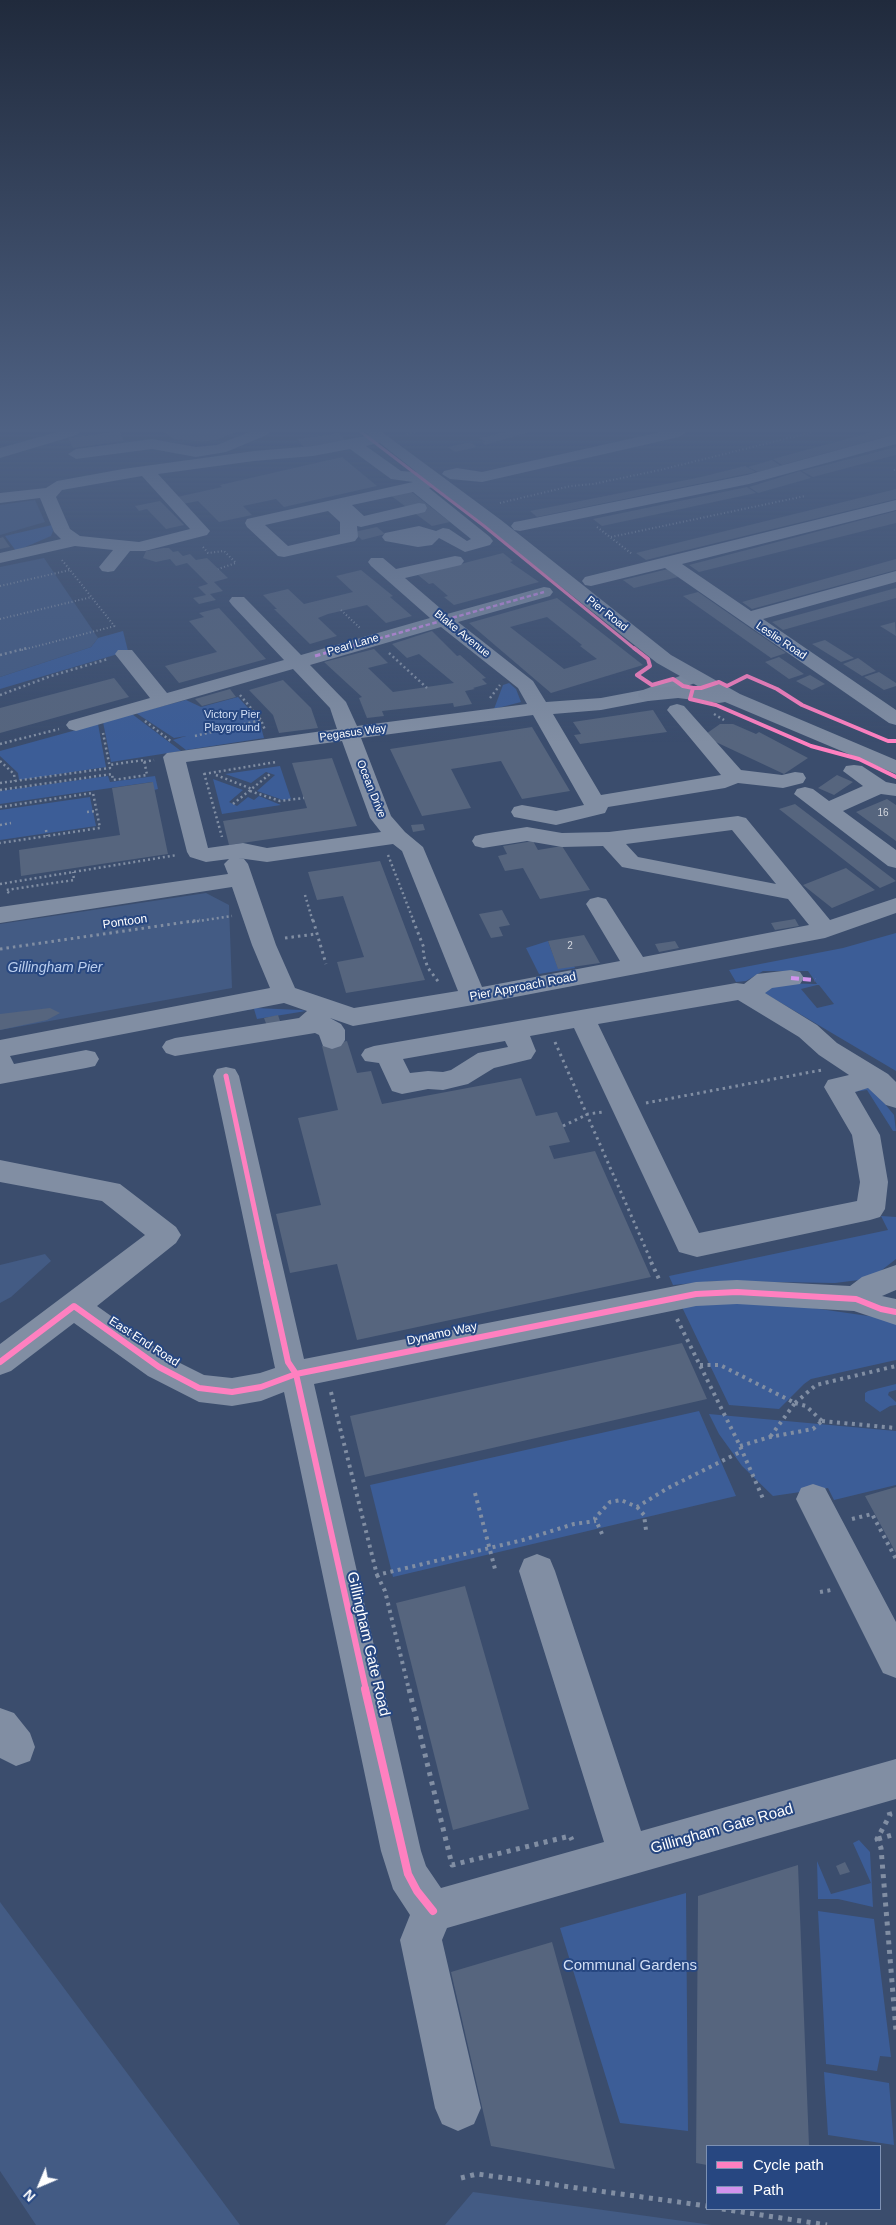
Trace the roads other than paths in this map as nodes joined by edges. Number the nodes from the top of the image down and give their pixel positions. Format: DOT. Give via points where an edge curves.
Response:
graph roads {
  1 [pos="68,536"];
  2 [pos="183,536"];
  3 [pos="267,536"];
  4 [pos="284,536"];
  5 [pos="394,536"];
  6 [pos="448,536"];
  7 [pos="480,536"];
  8 [pos="506,536"];
  9 [pos="533,536"];
  10 [pos="771,536"];
  11 [pos="75,541"];
  12 [pos="418,542"];
  13 [pos="126,546"];
  14 [pos="0,558"];
  15 [pos="455,561"];
  16 [pos="377,562"];
  17 [pos="668,562"];
  18 [pos="108,567"];
  19 [pos="393,575"];
  20 [pos="896,576"];
  21 [pos="591,580"];
  22 [pos="544,592"];
  23 [pos="238,601"];
  24 [pos="747,618"];
  25 [pos="444,620"];
  26 [pos="125,654"];
  27 [pos="307,659"];
  28 [pos="692,670"];
  29 [pos="648,696"];
  30 [pos="733,698"];
  31 [pos="163,701"];
  32 [pos="577,704"];
  33 [pos="542,710"];
  34 [pos="677,710"];
  35 [pos="896,719"];
  36 [pos="76,725"];
  37 [pos="351,738"];
  38 [pos="896,752"];
  39 [pos="177,757"];
  40 [pos="896,768"];
  41 [pos="854,771"];
  42 [pos="734,776"];
  43 [pos="887,789"];
  44 [pos="594,803"];
  45 [pos="827,810"];
  46 [pos="522,812"];
  47 [pos="397,837"];
  48 [pos="609,840"];
  49 [pos="483,841"];
  50 [pos="896,861"];
  51 [pos="235,865"];
  52 [pos="794,892"];
  53 [pos="598,904"];
  54 [pos="896,905"];
  55 [pos="0,915"];
  56 [pos="825,930"];
  57 [pos="636,966"];
  58 [pos="791,978"];
  59 [pos="285,994"];
  60 [pos="749,994"];
  61 [pos="473,997"];
  62 [pos="319,1015"];
  63 [pos="582,1018"];
  64 [pos="514,1030"];
  65 [pos="332,1040"];
  66 [pos="175,1047"];
  67 [pos="0,1049"];
  68 [pos="86,1059"];
  69 [pos="0,1062"];
  70 [pos="836,1072"];
  71 [pos="226,1076"];
  72 [pos="896,1098"];
  73 [pos="0,1170"];
  74 [pos="896,1277"];
  75 [pos="856,1299"];
  76 [pos="74,1306"];
  77 [pos="896,1312"];
  78 [pos="0,1362"];
  79 [pos="310,1371"];
  80 [pos="813,1499"];
  81 [pos="537,1571"];
  82 [pos="896,1660"];
  83 [pos="892,1794"];
  84 [pos="629,1856"];
  85 [pos="433,1911"];
  86 [pos="458,2108"];
  1 -- 11 [label="street"];
  2 -- 13 [label="street" via="139,547"];
  3 -- 4 [label="street" via="270,539"];
  5 -- 12 [label="street"];
  6 -- 7 [label="street" via="466,547 484,541"];
  8 -- 28 [label="main road, Pier Road" via="643,643"];
  9 -- 21 [label="main road, Pier Road"];
  10 -- 17 [label="street"];
  11 -- 13 [label="street"];
  11 -- 14 [label="street"];
  13 -- 18 [label="street"];
  15 -- 19 [label="street"];
  16 -- 19 [label="street, Blake Avenue"];
  17 -- 21 [label="street"];
  17 -- 24 [label="street, Leslie Road"];
  19 -- 25 [label="street, Blake Avenue"];
  20 -- 24 [label="street"];
  21 -- 28 [label="main road, Pier Road" via="680,650"];
  22 -- 25 [label="street, Pearl Lane"];
  23 -- 27 [label="street, Ocean Drive"];
  24 -- 35 [label="street, Leslie Road"];
  25 -- 27 [label="street, Pearl Lane"];
  25 -- 33 [label="street, Blake Avenue" via="526,685"];
  26 -- 31 [label="street"];
  27 -- 31 [label="street, Pearl Lane"];
  27 -- 37 [label="street, Ocean Drive" via="338,704"];
  28 -- 29 [label="street, Pegasus Way"];
  28 -- 30 [label="main road, Pier Road"];
  28 -- 32 [label="street, Pegasus Way" via="590,696"];
  28 -- 38 [label="main road, Pier Road" via="768,696"];
  29 -- 30 [label="main road" via="678,692"];
  29 -- 32 [label="street, Pegasus Way" via="601,704"];
  30 -- 40 [label="main road, Pier Road"];
  31 -- 36 [label="street, Pearl Lane"];
  32 -- 33 [label="street, Pegasus Way"];
  33 -- 37 [label="street, Pegasus Way" via="524,710"];
  33 -- 44 [label="street"];
  34 -- 42 [label="street"];
  37 -- 39 [label="street, Pegasus Way" via="209,769"];
  37 -- 39 [label="street, Pegasus Way" via="174,757"];
  37 -- 47 [label="street, Ocean Drive" via="381,818"];
  39 -- 51 [label="street" via="198,852"];
  41 -- 43 [label="street"];
  42 -- 44 [label="street" via="725,782"];
  42 -- 45 [label="street" via="800,786"];
  43 -- 45 [label="street"];
  44 -- 46 [label="street" via="597,808 556,818"];
  45 -- 50 [label="street"];
  47 -- 51 [label="street" via="267,855 243,850"];
  47 -- 61 [label="street, Ocean Drive" via="412,847"];
  48 -- 49 [label="street" via="562,840 527,834"];
  48 -- 52 [label="street" via="630,862"];
  48 -- 52 [label="street" via="738,823"];
  51 -- 55 [label="street"];
  51 -- 59 [label="street"];
  52 -- 56 [label="street"];
  53 -- 57 [label="street"];
  54 -- 56 [label="street, Pier Approach Road"];
  56 -- 57 [label="street, Pier Approach Road"];
  57 -- 61 [label="street, Pier Approach Road"];
  58 -- 60 [label="street" via="766,980"];
  59 -- 62 [label="street, Pier Approach Road"];
  59 -- 67 [label="street"];
  60 -- 63 [label="street" via="736,991"];
  60 -- 70 [label="street" via="808,1031 828,1049"];
  61 -- 62 [label="street, Pier Approach Road" via="358,1017"];
  62 -- 65 [label="street" via="332,1030"];
  62 -- 66 [label="street" via="307,1026"];
  63 -- 64 [label="street"];
  63 -- 70 [label="street" via="690,1244 870,1209 874,1182 866,1135"];
  64 -- 64 [label="street" via="380,1054 402,1084 428,1080 466,1061 522,1053"];
  68 -- 69 [label="street" via="3,1075"];
  70 -- 72 [label="street" via="838,1087 869,1075"];
  71 -- 79 [label="street" via="288,1362"];
  73 -- 76 [label="street" via="110,1192 166,1236"];
  74 -- 75 [label="street" via="873,1286"];
  75 -- 77 [label="street, Dynamo Way"];
  75 -- 79 [label="street, Dynamo Way" via="737,1292 678,1296"];
  76 -- 78 [label="street"];
  76 -- 79 [label="street, East End Road" via="160,1367 200,1388 232,1392 261,1387"];
  79 -- 85 [label="street, Gillingham Gate Road" via="401,1852 408,1874"];
  80 -- 82 [label="street"];
  81 -- 84 [label="street"];
  83 -- 84 [label="street, Gillingham Gate Road"];
  84 -- 85 [label="street, Gillingham Gate Road"];
  85 -- 86 [label="street" via="421,1940"];
}
